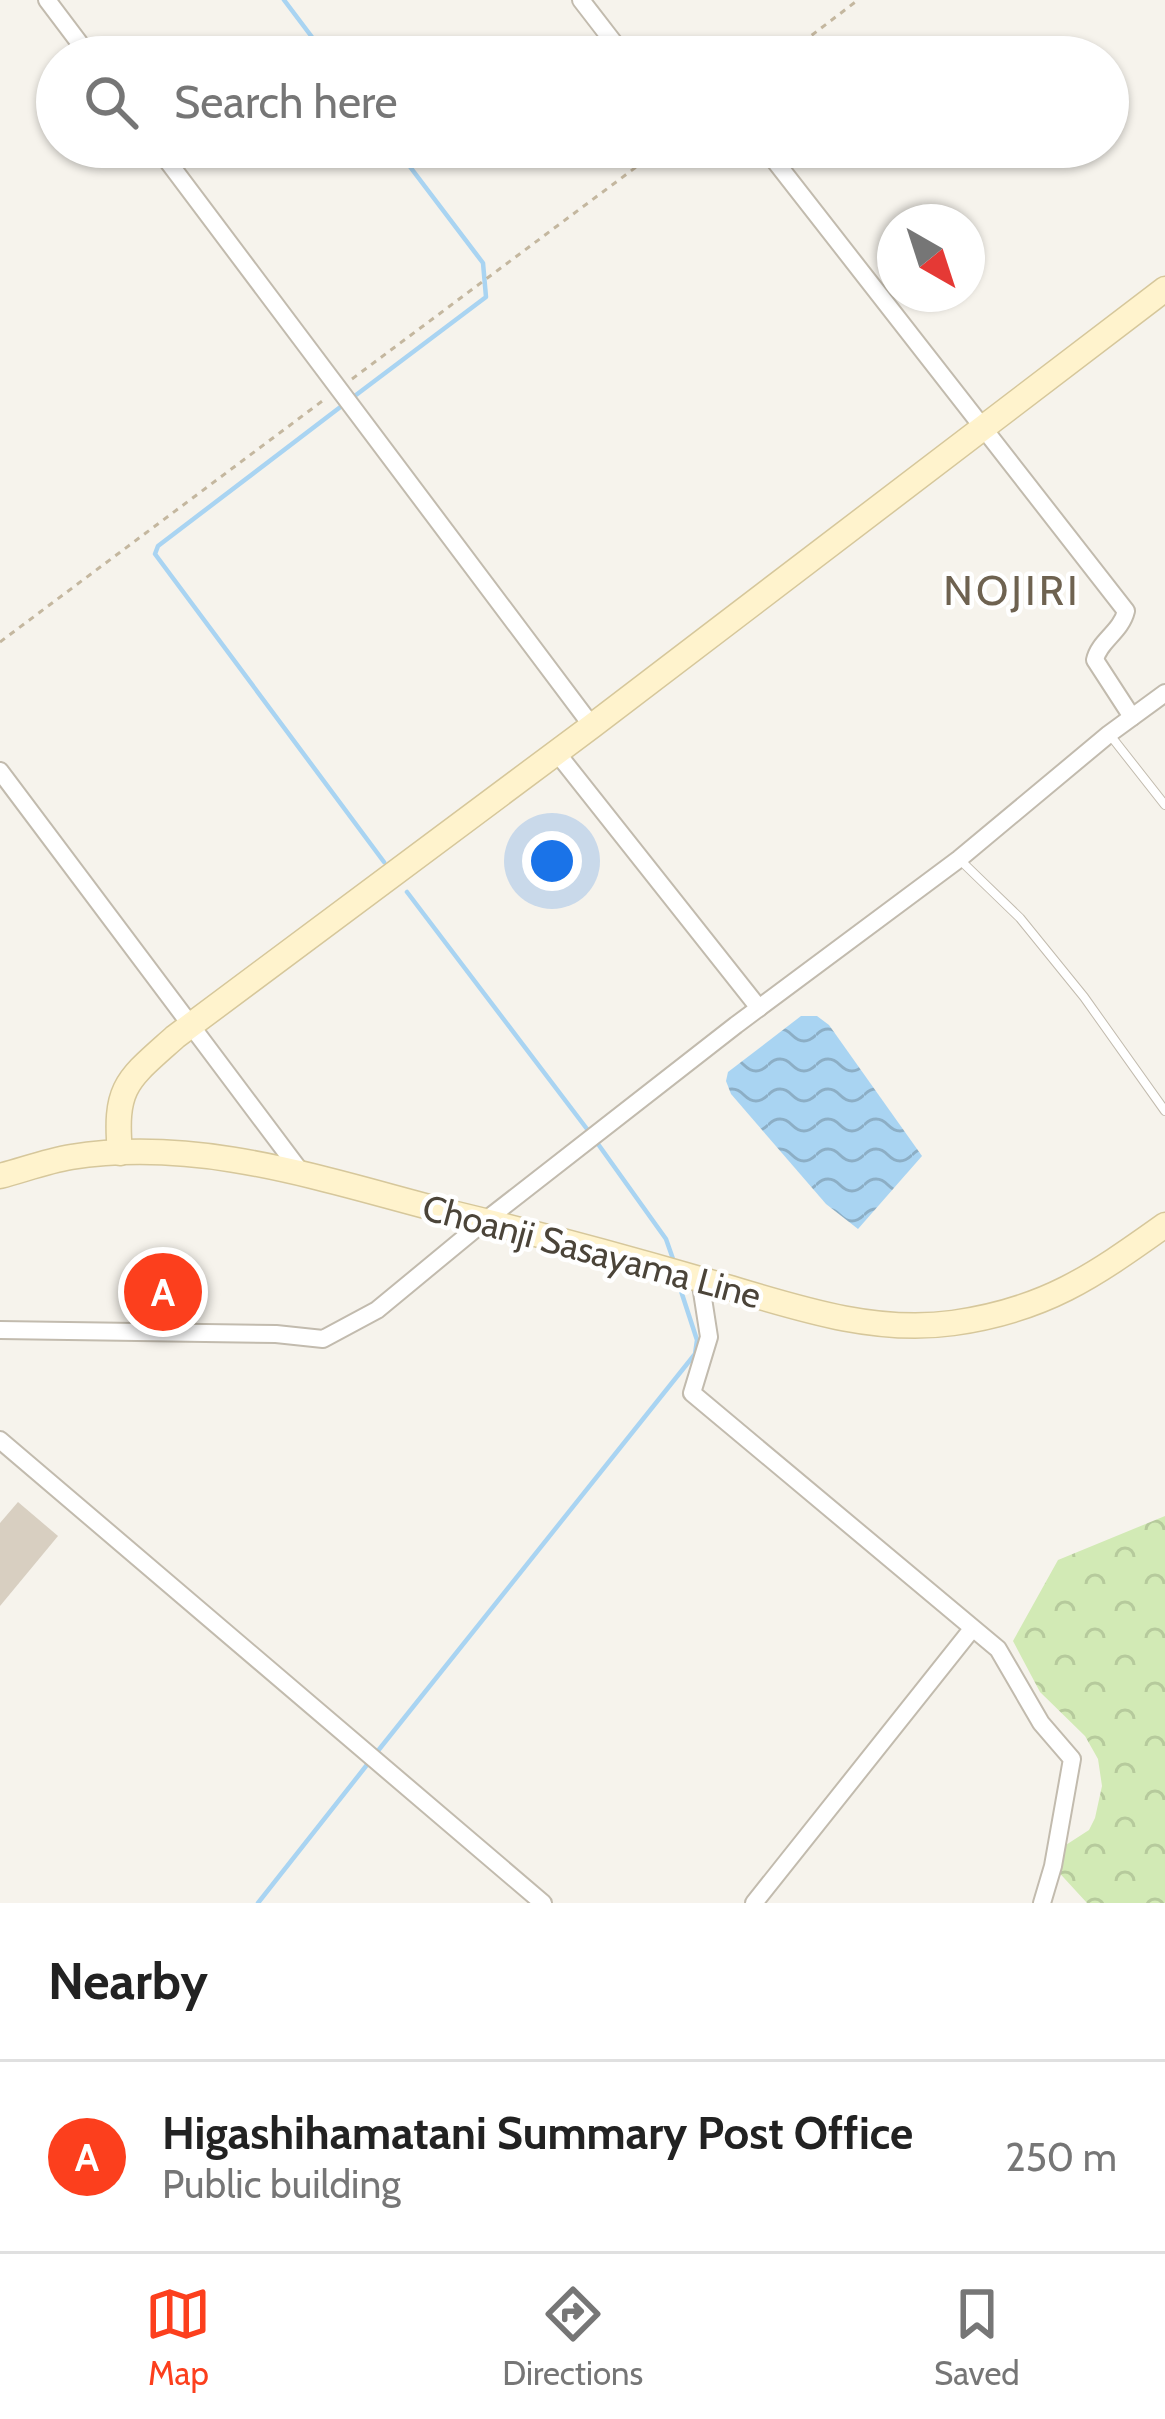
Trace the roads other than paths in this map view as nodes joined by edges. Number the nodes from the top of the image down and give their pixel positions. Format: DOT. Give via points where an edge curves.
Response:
graph roads {
  1 [pos="47,0"];
  2 [pos="581,0"];
  3 [pos="74,36"];
  4 [pos="609,36"];
  5 [pos="173,168"];
  6 [pos="780,168"];
  7 [pos="1165,289"];
  8 [pos="983,429"];
  9 [pos="1165,693"];
  10 [pos="1132,717"];
  11 [pos="592,727"];
  12 [pos="1109,734"];
  13 [pos="557,753"];
  14 [pos="0,771"];
  15 [pos="1165,805"];
  16 [pos="959,859"];
  17 [pos="759,1008"];
  18 [pos="190,1026"];
  19 [pos="1165,1111"];
  20 [pos="120,1153"];
  21 [pos="301,1172"];
  22 [pos="0,1175"];
  23 [pos="486,1220"];
  24 [pos="1163,1230"];
  25 [pos="700,1279"];
  26 [pos="0,1330"];
  27 [pos="0,1440"];
  28 [pos="972,1629"];
  29 [pos="543,1903"];
  30 [pos="754,1903"];
  31 [pos="1042,1903"];
  1 -- 3 [label="street"];
  2 -- 4 [label="street"];
  5 -- 11 [label="street"];
  6 -- 8 [label="street"];
  7 -- 8 [label="street"];
  8 -- 10 [label="street" via="1126,611 1095,660"];
  8 -- 11 [label="street"];
  9 -- 10 [label="street"];
  10 -- 12 [label="street"];
  11 -- 13 [label="street"];
  12 -- 15 [label="lane"];
  12 -- 16 [label="street"];
  13 -- 17 [label="street"];
  13 -- 18 [label="street"];
  14 -- 18 [label="street"];
  16 -- 17 [label="street"];
  16 -- 19 [label="lane" via="1020,918"];
  17 -- 23 [label="street"];
  18 -- 20 [label="street" via="122,1092"];
  18 -- 21 [label="street"];
  20 -- 21 [label="street, Choanji Sasayama Line" via="179,1152"];
  20 -- 22 [label="street, Choanji Sasayama Line"];
  21 -- 23 [label="street, Choanji Sasayama Line"];
  23 -- 25 [label="street, Choanji Sasayama Line"];
  23 -- 26 [label="street" via="377,1310 322,1339"];
  24 -- 25 [label="street, Choanji Sasayama Line" via="1036,1305 950,1323 815,1314"];
  25 -- 28 [label="street" via="709,1337 692,1393"];
  27 -- 29 [label="street"];
  28 -- 30 [label="street"];
  28 -- 31 [label="street" via="998,1649 1072,1759"];
}
